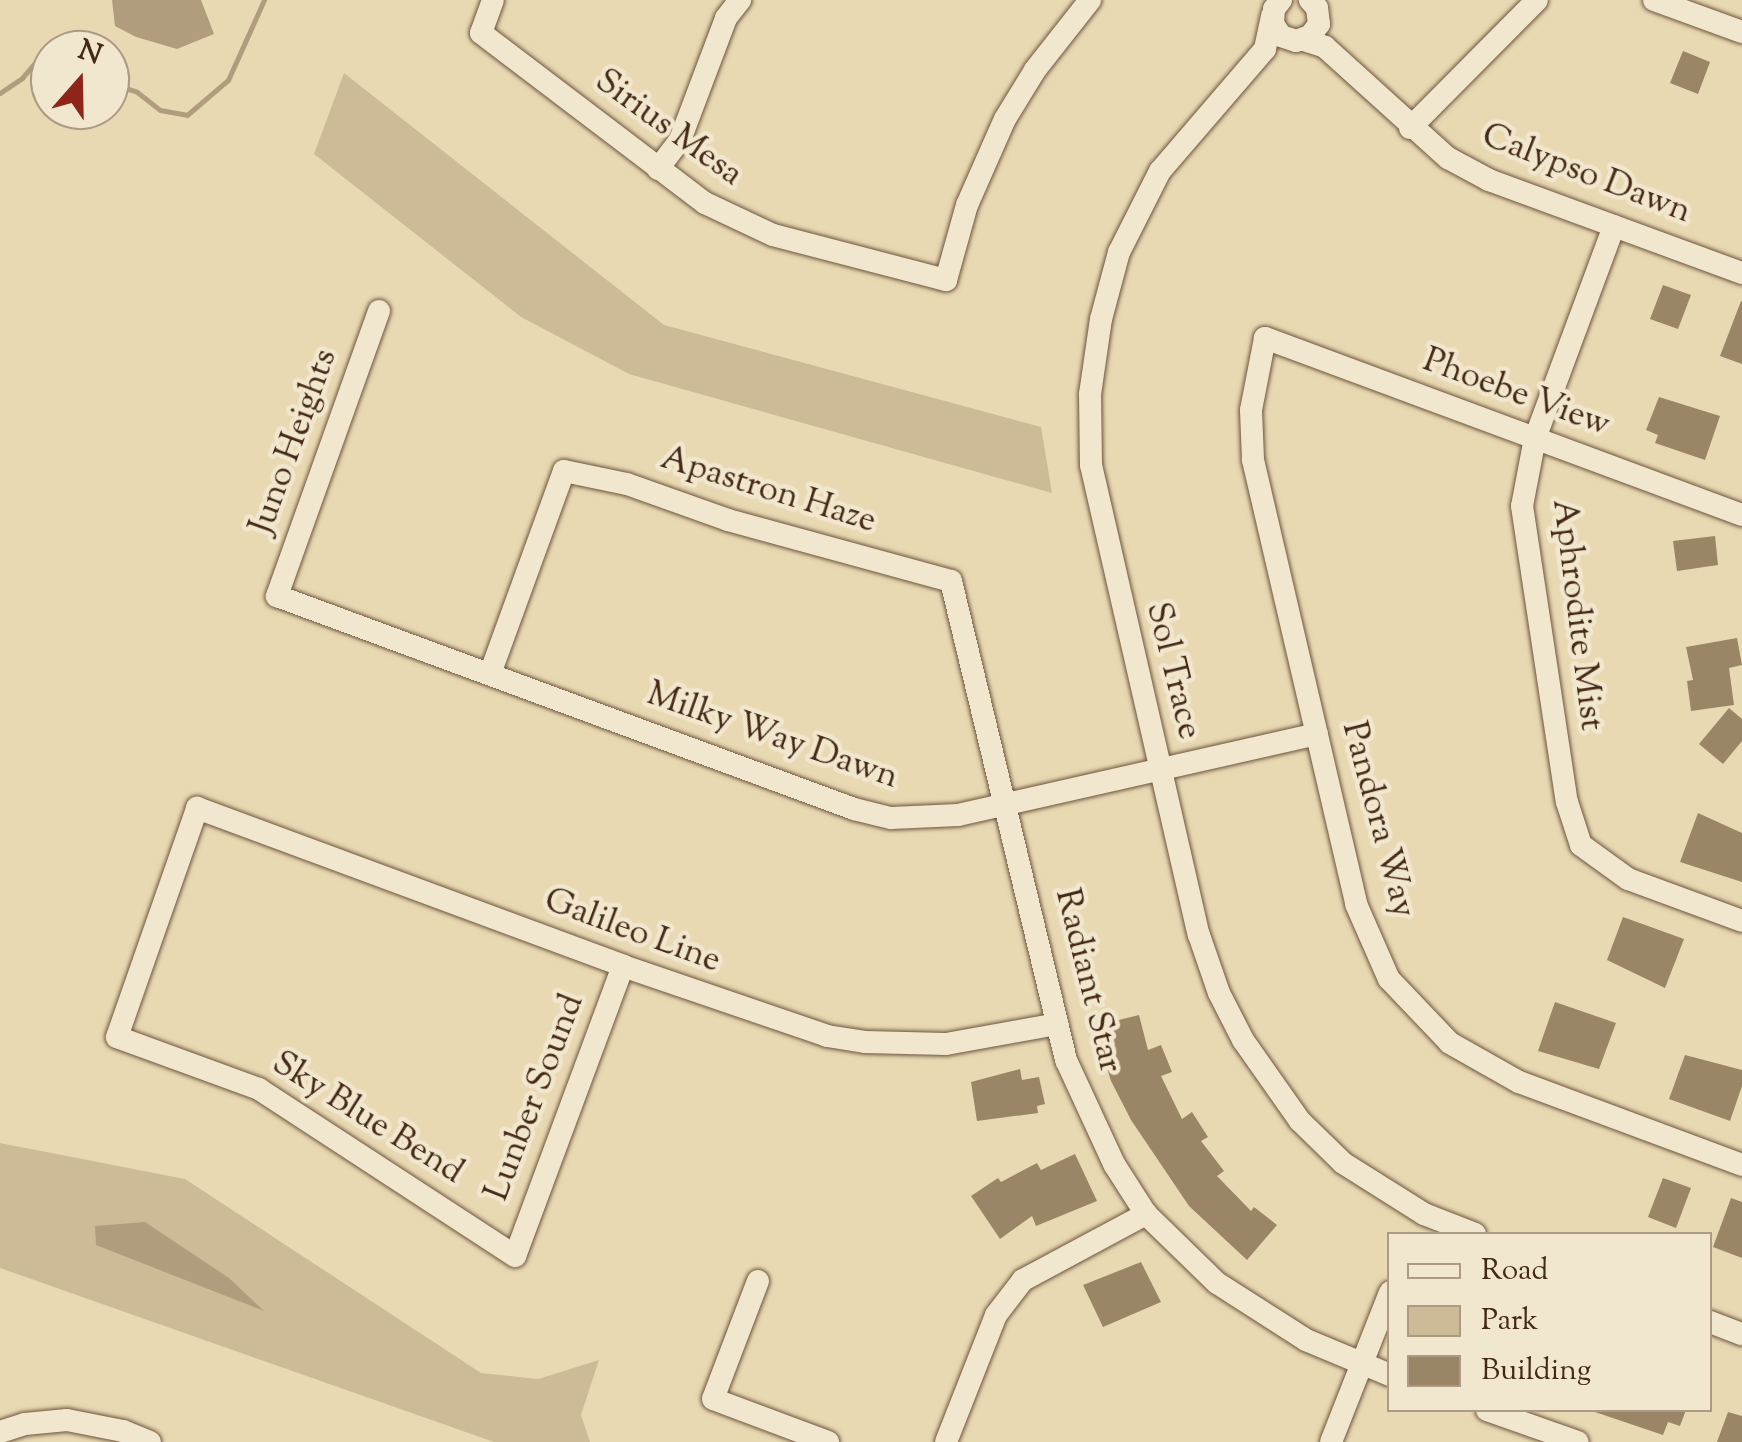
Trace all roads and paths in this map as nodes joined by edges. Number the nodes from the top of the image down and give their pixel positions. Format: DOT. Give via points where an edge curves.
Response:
graph roads {
  1 [pos="493,0"];
  2 [pos="740,0"];
  3 [pos="1090,0"];
  4 [pos="1537,0"];
  5 [pos="1654,0"];
  6 [pos="1274,6"];
  7 [pos="1313,24"];
  8 [pos="1742,32"];
  9 [pos="1264,49"];
  10 [pos="1410,128"];
  11 [pos="658,169"];
  12 [pos="1614,226"];
  13 [pos="1742,273"];
  14 [pos="380,311"];
  15 [pos="1265,338"];
  16 [pos="1535,438"];
  17 [pos="1742,515"];
  18 [pos="951,581"];
  19 [pos="278,596"];
  20 [pos="490,674"];
  21 [pos="1317,734"];
  22 [pos="1160,768"];
  23 [pos="1008,803"];
  24 [pos="1742,921"];
  25 [pos="623,966"];
  26 [pos="1057,1024"];
  27 [pos="117,1037"];
  28 [pos="1742,1164"];
  29 [pos="1146,1214"];
  30 [pos="1419,1224"];
  31 [pos="1464,1232"];
  32 [pos="514,1256"];
  33 [pos="758,1282"];
  34 [pos="1387,1299"];
  35 [pos="1712,1323"];
  36 [pos="1742,1334"];
  37 [pos="1360,1364"];
  38 [pos="1387,1374"];
  39 [pos="1493,1412"];
  40 [pos="0,1432"];
  41 [pos="150,1442"];
  42 [pos="828,1442"];
  43 [pos="946,1442"];
  44 [pos="1331,1442"];
  45 [pos="1578,1442"];
  1 -- 11 [label="street, Sirius Mesa" via="481,33"];
  2 -- 11 [label="street" via="726,18 680,140"];
  3 -- 11 [label="street, Sirius Mesa" via="1005,118 967,206 946,280 738,222"];
  4 -- 10 [label="street"];
  5 -- 8 [label="street"];
  6 -- 7 [label="street, Calypso Dawn" via="1276,31"];
  6 -- 9 [label="street, Sol Trace"];
  7 -- 9 [label="street"];
  7 -- 10 [label="street, Calypso Dawn"];
  9 -- 22 [label="street, Sol Trace" via="1160,171 1119,252 1090,394 1094,482"];
  10 -- 12 [label="street, Calypso Dawn" via="1490,180"];
  12 -- 13 [label="street, Calypso Dawn"];
  12 -- 16 [label="street, Aphrodite Mist"];
  14 -- 19 [label="street, Juno Heights"];
  15 -- 16 [label="street, Phoebe View"];
  15 -- 21 [label="street, Pandora Way" via="1250,410 1253,460"];
  16 -- 17 [label="street, Phoebe View"];
  16 -- 24 [label="street, Aphrodite Mist" via="1522,506 1525,549 1567,802 1581,846 1628,879"];
  18 -- 20 [label="street, Apastron Haze" via="564,471"];
  18 -- 23 [label="street, Radiant Star"];
  19 -- 20 [label="street, Milky Way Dawn"];
  20 -- 23 [label="street, Milky Way Dawn" via="873,813 923,819"];
  21 -- 22 [label="street, Milky Way Dawn"];
  21 -- 28 [label="street, Pandora Way" via="1356,904 1389,978 1450,1043 1519,1082"];
  22 -- 23 [label="street, Milky Way Dawn"];
  22 -- 30 [label="street, Sol Trace" via="1199,935 1243,1040 1300,1121"];
  23 -- 26 [label="street, Radiant Star"];
  25 -- 26 [label="street, Galileo Line" via="790,1026 864,1042 983,1040"];
  25 -- 27 [label="street, Galileo Line" via="197,808"];
  25 -- 32 [label="street, Lunber Sound"];
  26 -- 29 [label="street, Radiant Star" via="1086,1110"];
  27 -- 32 [label="street, Sky Blue Bend" via="259,1089"];
  29 -- 37 [label="street, Radiant Star" via="1188,1258 1258,1312"];
  29 -- 43 [label="street" via="1023,1280 996,1315"];
  30 -- 31 [label="street, Sol Trace"];
  33 -- 42 [label="street" via="713,1399"];
  34 -- 37 [label="street"];
  35 -- 36 [label="street"];
  37 -- 38 [label="street, Radiant Star"];
  37 -- 44 [label="street"];
  39 -- 45 [label="street"];
  40 -- 41 [label="street" via="67,1420"];
}
